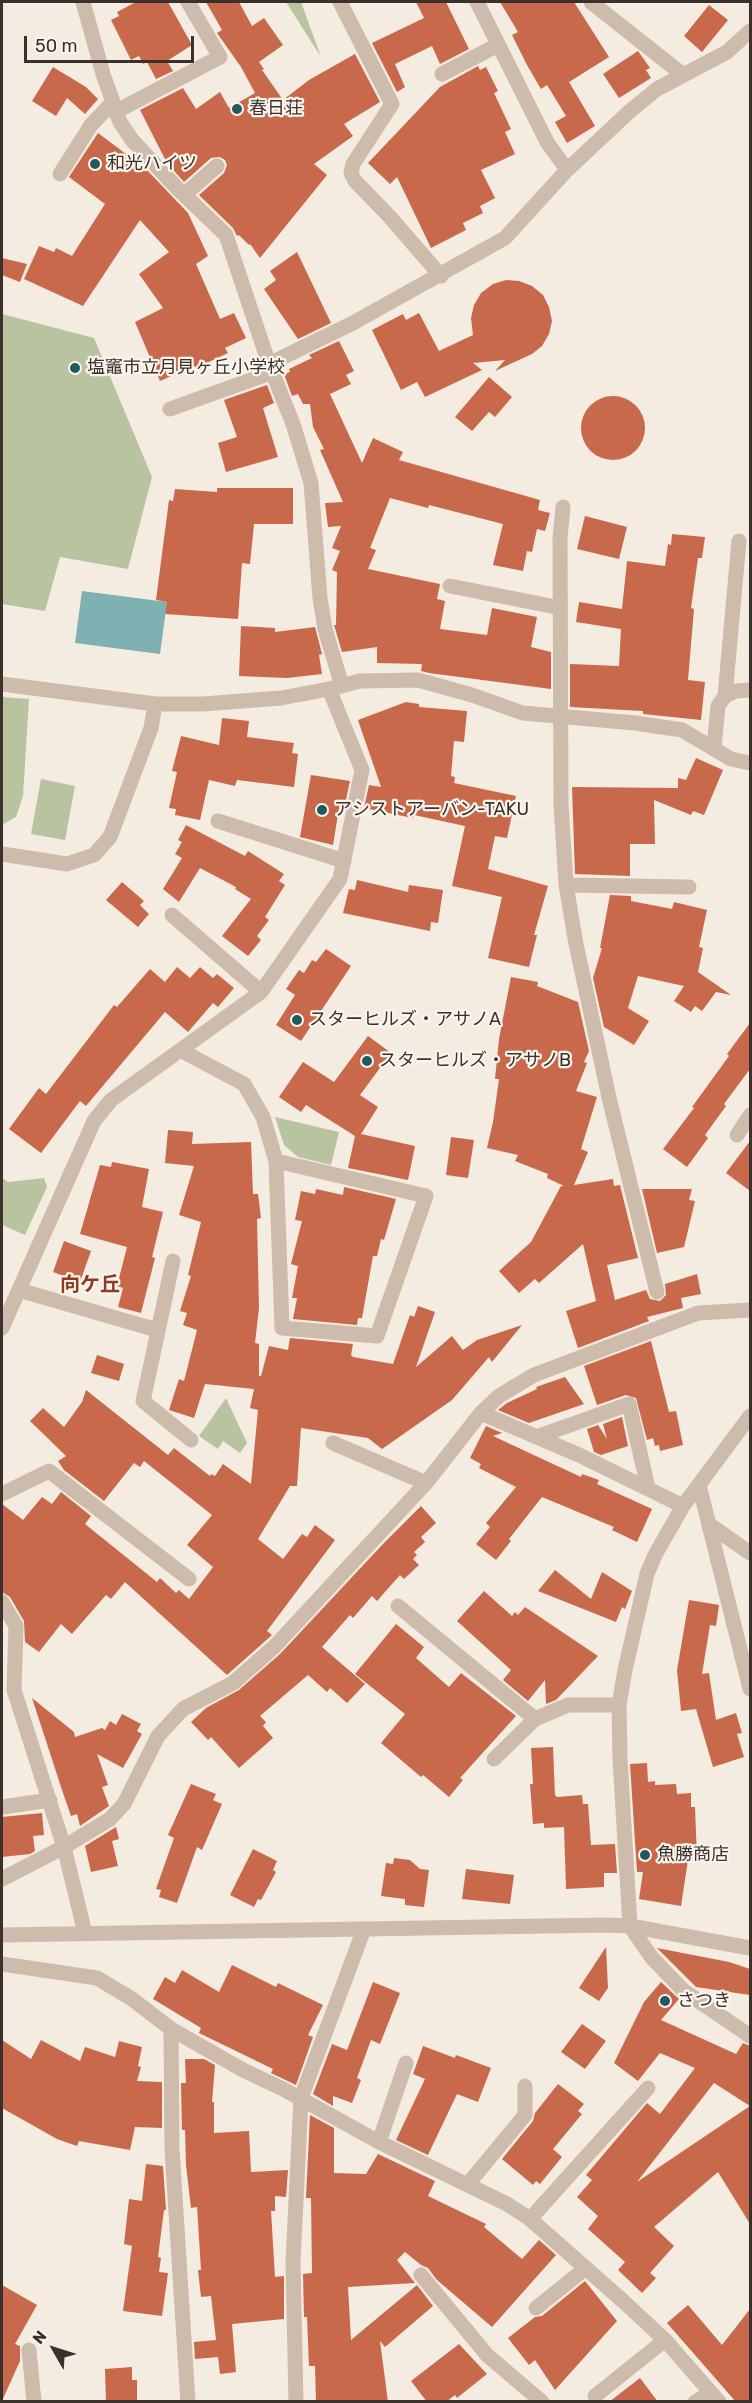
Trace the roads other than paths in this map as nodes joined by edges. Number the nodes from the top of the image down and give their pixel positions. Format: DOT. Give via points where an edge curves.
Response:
graph roads {
  1 [pos="83,2"];
  2 [pos="188,2"];
  3 [pos="340,2"];
  4 [pos="477,2"];
  5 [pos="591,2"];
  6 [pos="750,31"];
  7 [pos="498,45"];
  8 [pos="442,74"];
  9 [pos="682,74"];
  10 [pos="114,107"];
  11 [pos="216,165"];
  12 [pos="567,170"];
  13 [pos="60,174"];
  14 [pos="184,195"];
  15 [pos="441,276"];
  16 [pos="271,368"];
  17 [pos="170,409"];
  18 [pos="563,507"];
  19 [pos="739,541"];
  20 [pos="450,586"];
  21 [pos="561,608"];
  22 [pos="2,684"];
  23 [pos="335,687"];
  24 [pos="750,690"];
  25 [pos="725,696"];
  26 [pos="155,704"];
  27 [pos="561,718"];
  28 [pos="714,748"];
  29 [pos="750,763"];
  30 [pos="218,821"];
  31 [pos="2,854"];
  32 [pos="344,861"];
  33 [pos="566,885"];
  34 [pos="689,887"];
  35 [pos="172,915"];
  36 [pos="261,992"];
  37 [pos="182,1051"];
  38 [pos="750,1115"];
  39 [pos="737,1135"];
  40 [pos="276,1161"];
  41 [pos="173,1261"];
  42 [pos="19,1290"];
  43 [pos="657,1292"];
  44 [pos="750,1310"];
  45 [pos="2,1328"];
  46 [pos="157,1330"];
  47 [pos="481,1413"];
  48 [pos="750,1416"];
  49 [pos="539,1436"];
  50 [pos="191,1440"];
  51 [pos="333,1443"];
  52 [pos="426,1483"];
  53 [pos="699,1485"];
  54 [pos="648,1488"];
  55 [pos="2,1494"];
  56 [pos="683,1506"];
  57 [pos="710,1525"];
  58 [pos="750,1553"];
  59 [pos="189,1579"];
  60 [pos="2,1602"];
  61 [pos="398,1606"];
  62 [pos="750,1689"];
  63 [pos="8,1693"];
  64 [pos="619,1705"];
  65 [pos="535,1719"];
  66 [pos="494,1759"];
  67 [pos="50,1800"];
  68 [pos="2,1807"];
  69 [pos="64,1847"];
  70 [pos="2,1879"];
  71 [pos="630,1926"];
  72 [pos="364,1929"];
  73 [pos="85,1933"];
  74 [pos="2,1935"];
  75 [pos="750,1948"];
  76 [pos="2,1964"];
  77 [pos="171,2029"];
  78 [pos="750,2036"];
  79 [pos="406,2063"];
  80 [pos="525,2086"];
  81 [pos="648,2088"];
  82 [pos="301,2098"];
  83 [pos="379,2142"];
  84 [pos="468,2184"];
  85 [pos="530,2219"];
  86 [pos="586,2268"];
  87 [pos="421,2275"];
  88 [pos="536,2308"];
  89 [pos="665,2340"];
  90 [pos="29,2350"];
  91 [pos="595,2396"];
  92 [pos="715,2397"];
  93 [pos="34,2402"];
  94 [pos="188,2402"];
  95 [pos="296,2402"];
  96 [pos="542,2402"];
  97 [pos="695,2402"];
  1 -- 10 [label="street"];
  2 -- 10 [label="street" via="220,57"];
  3 -- 15 [label="street" via="392,104 351,173"];
  4 -- 7 [label="street"];
  5 -- 9 [label="street"];
  6 -- 9 [label="street" via="728,52"];
  7 -- 8 [label="street"];
  7 -- 12 [label="street" via="547,142"];
  9 -- 12 [label="street" via="630,111"];
  10 -- 13 [label="street" via="91,124"];
  10 -- 14 [label="street" via="132,140"];
  11 -- 14 [label="street"];
  12 -- 15 [label="street" via="505,238"];
  14 -- 16 [label="street" via="226,235"];
  15 -- 16 [label="street"];
  16 -- 17 [label="street"];
  16 -- 23 [label="street" via="311,483 323,619"];
  18 -- 21 [label="street"];
  19 -- 25 [label="street"];
  20 -- 21 [label="street"];
  21 -- 27 [label="street"];
  22 -- 26 [label="street"];
  23 -- 26 [label="street" via="281,698"];
  23 -- 27 [label="street" via="360,681 418,680 523,713"];
  23 -- 32 [label="street" via="362,770"];
  24 -- 25 [label="street"];
  25 -- 28 [label="street" via="718,706"];
  26 -- 31 [label="street" via="151,728 110,837 94,855 67,864"];
  27 -- 28 [label="street" via="682,730"];
  27 -- 33 [label="street"];
  28 -- 29 [label="street" via="731,759"];
  30 -- 32 [label="street"];
  32 -- 36 [label="street" via="340,879"];
  33 -- 34 [label="street"];
  33 -- 43 [label="street" via="608,1091"];
  35 -- 36 [label="street"];
  36 -- 37 [label="street"];
  37 -- 40 [label="street" via="244,1084 263,1117"];
  37 -- 42 [label="street" via="111,1100 94,1121"];
  38 -- 39 [label="street"];
  40 -- 40 [label="street" via="282,1328 377,1336 426,1196"];
  41 -- 46 [label="street"];
  42 -- 45 [label="street"];
  42 -- 46 [label="street"];
  44 -- 47 [label="street" via="698,1313 534,1375 499,1396"];
  46 -- 50 [label="street" via="143,1401"];
  47 -- 49 [label="street"];
  47 -- 52 [label="street"];
  48 -- 53 [label="street"];
  49 -- 54 [label="street"];
  49 -- 54 [label="street" via="629,1404"];
  51 -- 52 [label="street"];
  52 -- 69 [label="street" via="274,1647 233,1683 183,1709 158,1736 124,1804 110,1819"];
  53 -- 56 [label="street"];
  53 -- 57 [label="street"];
  54 -- 56 [label="street"];
  55 -- 59 [label="street" via="49,1471"];
  56 -- 64 [label="street" via="647,1574"];
  57 -- 58 [label="street"];
  57 -- 62 [label="street"];
  60 -- 63 [label="street" via="16,1626"];
  61 -- 65 [label="street"];
  63 -- 67 [label="street"];
  64 -- 65 [label="street" via="568,1705"];
  64 -- 71 [label="street"];
  65 -- 66 [label="street"];
  67 -- 68 [label="street"];
  67 -- 69 [label="street"];
  69 -- 70 [label="street"];
  69 -- 73 [label="street"];
  71 -- 72 [label="street"];
  71 -- 75 [label="street"];
  71 -- 78 [label="street" via="652,1958 684,1990"];
  72 -- 73 [label="street"];
  72 -- 82 [label="street"];
  73 -- 74 [label="street"];
  76 -- 77 [label="street" via="97,1978"];
  77 -- 82 [label="street"];
  77 -- 94 [label="street" via="172,2149"];
  79 -- 83 [label="street"];
  80 -- 84 [label="street" via="525,2115"];
  81 -- 85 [label="street"];
  82 -- 83 [label="street"];
  82 -- 95 [label="street" via="293,2262"];
  83 -- 84 [label="street"];
  84 -- 85 [label="street"];
  85 -- 86 [label="street"];
  86 -- 88 [label="street"];
  86 -- 89 [label="street"];
  87 -- 96 [label="street" via="487,2355"];
  89 -- 91 [label="street"];
  89 -- 92 [label="street"];
  90 -- 93 [label="street"];
  92 -- 97 [label="street"];
}
